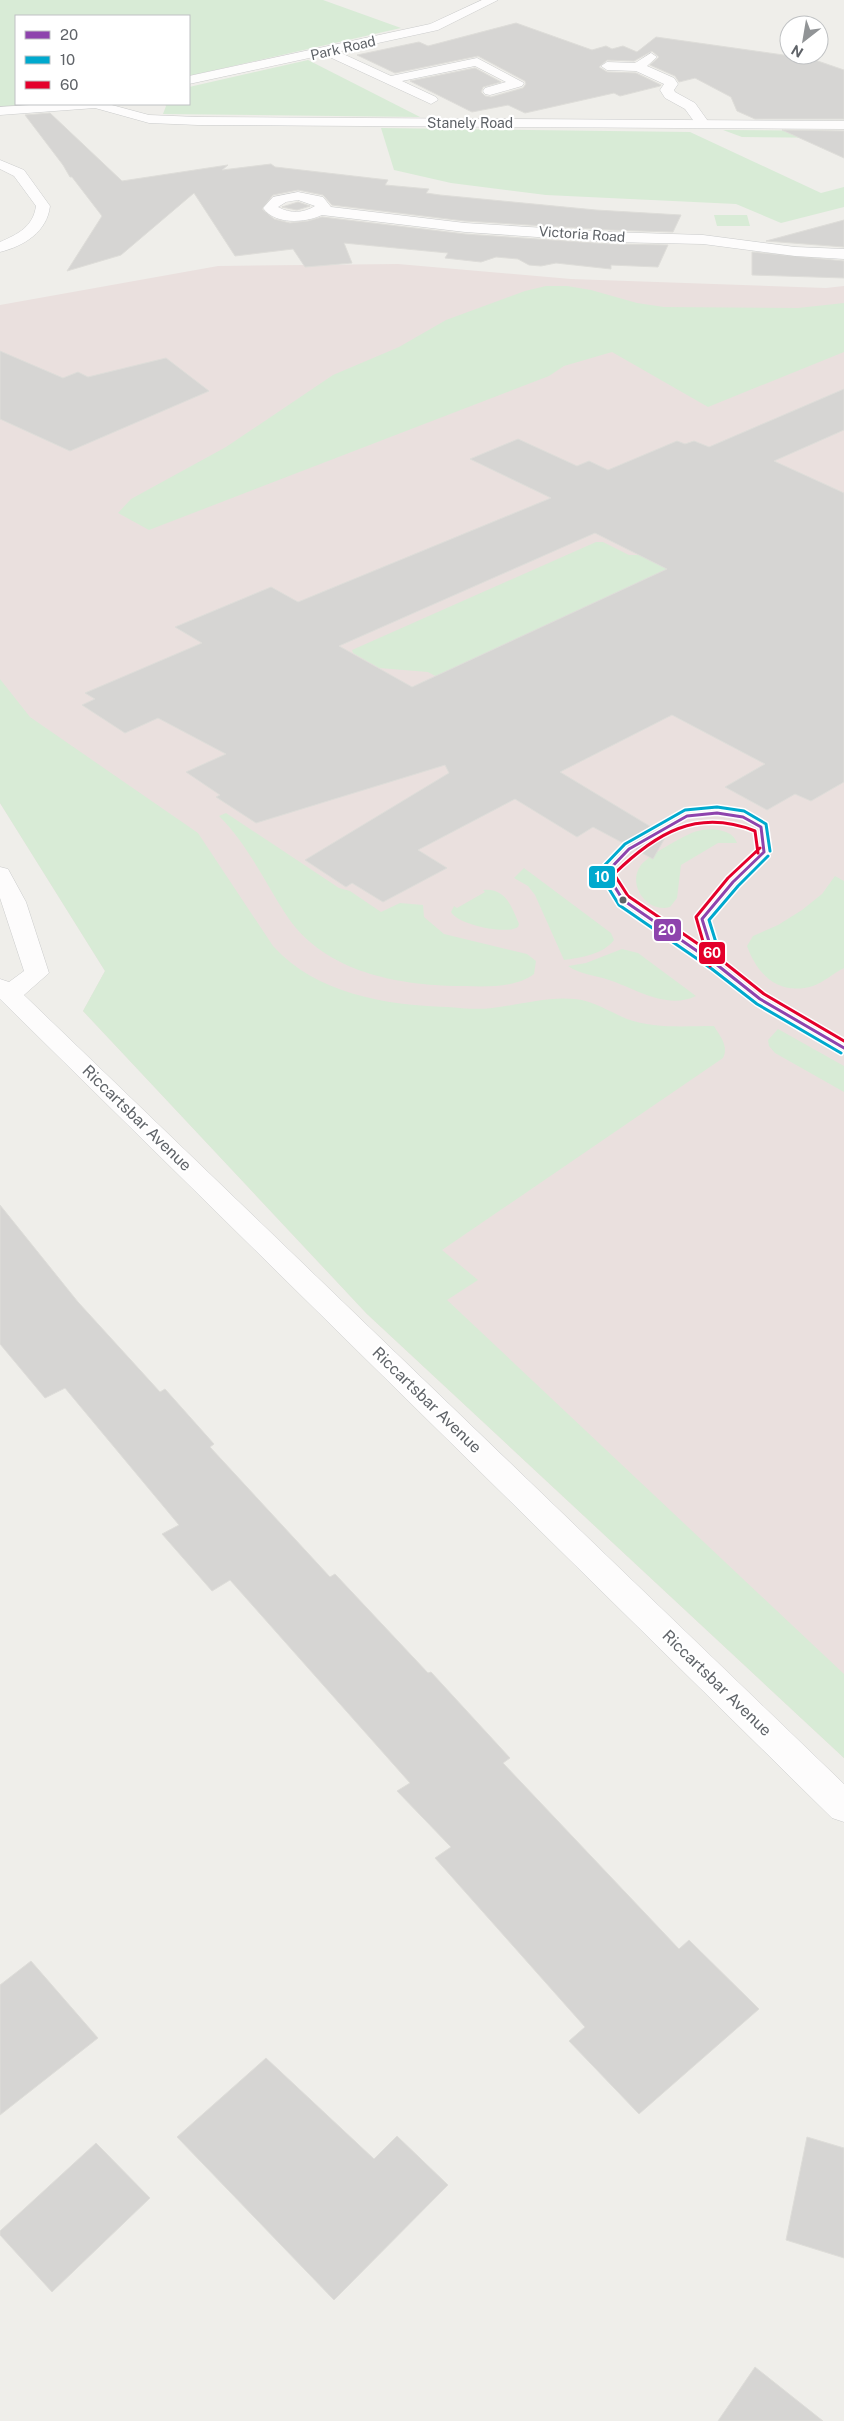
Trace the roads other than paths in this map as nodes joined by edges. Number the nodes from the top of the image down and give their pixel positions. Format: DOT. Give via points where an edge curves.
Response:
graph roads {
  1 [pos="492,0"];
  2 [pos="328,51"];
  3 [pos="651,57"];
  4 [pos="607,66"];
  5 [pos="638,66"];
  6 [pos="190,80"];
  7 [pos="390,80"];
  8 [pos="490,91"];
  9 [pos="431,100"];
  10 [pos="85,105"];
  11 [pos="102,105"];
  12 [pos="0,111"];
  13 [pos="703,124"];
  14 [pos="844,125"];
  15 [pos="0,164"];
  16 [pos="320,210"];
  17 [pos="0,247"];
  18 [pos="844,254"];
  19 [pos="0,874"];
  20 [pos="5,990"];
  21 [pos="844,1807"];
  1 -- 2 [label="street, Park Road" via="434,27"];
  2 -- 6 [label="street, Park Road"];
  2 -- 7 [label="street"];
  3 -- 5 [label="street"];
  4 -- 5 [label="street"];
  5 -- 13 [label="street" via="669,81 671,84 667,90 670,95 690,106"];
  7 -- 8 [label="street" via="477,62 517,83"];
  7 -- 9 [label="street"];
  10 -- 12 [label="street"];
  11 -- 13 [label="street, Stanely Road" via="149,119 198,121"];
  13 -- 14 [label="street, Stanely Road"];
  15 -- 17 [label="street" via="19,173 43,206 40,223 28,234"];
  16 -- 18 [label="street, Victoria Road" via="457,225 716,241 798,254"];
  19 -- 20 [label="street, Riccartsbar Avenue" via="14,902 37,973"];
  20 -- 21 [label="street, Riccartsbar Avenue"];
}
